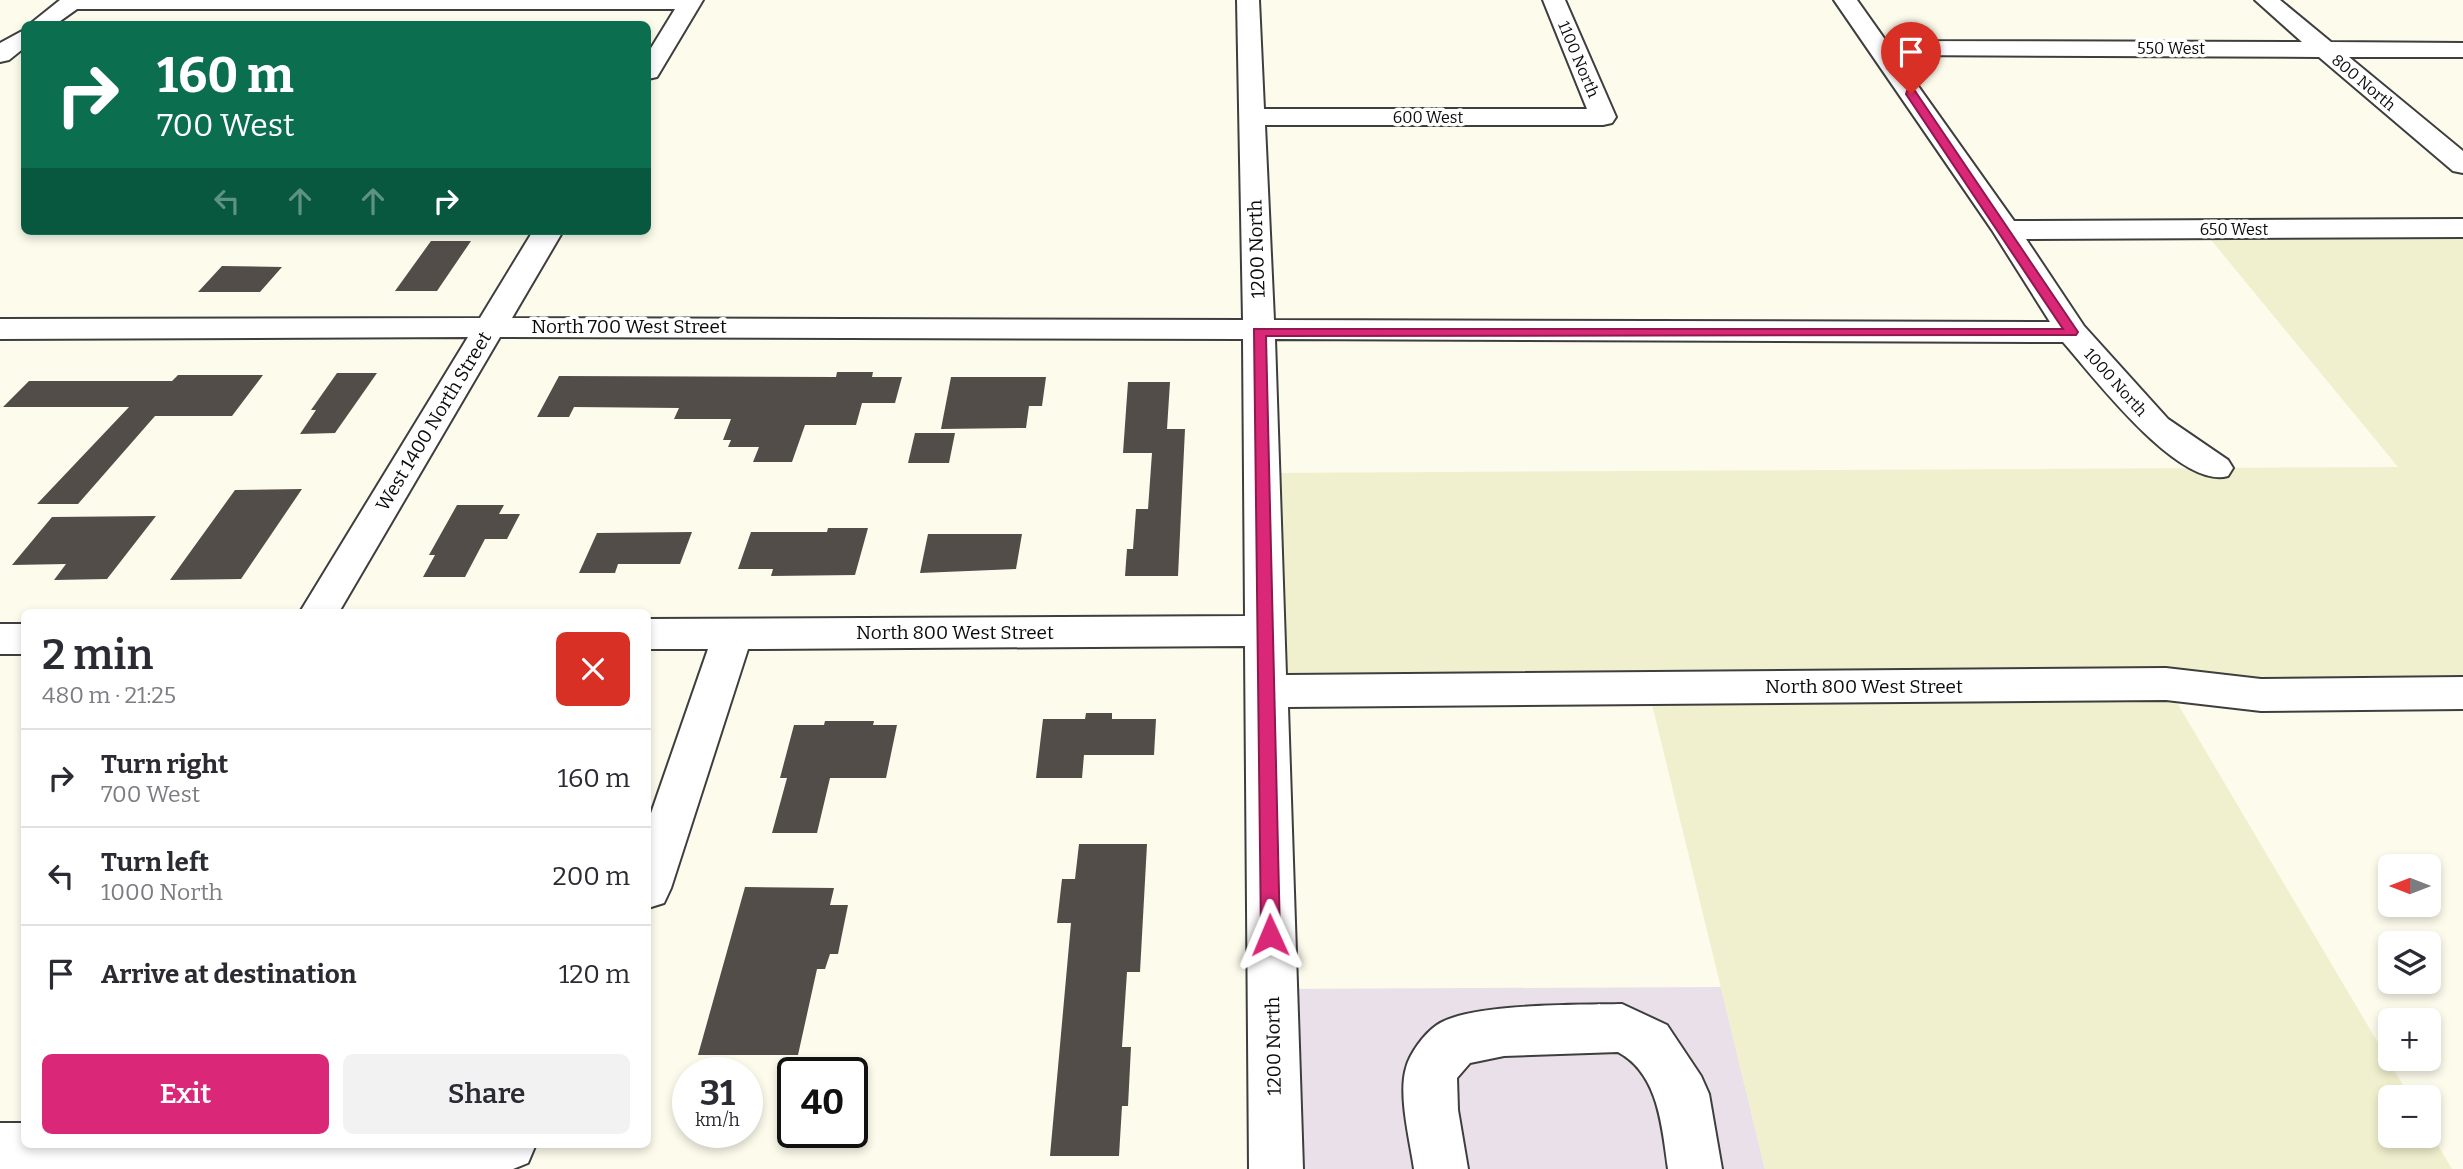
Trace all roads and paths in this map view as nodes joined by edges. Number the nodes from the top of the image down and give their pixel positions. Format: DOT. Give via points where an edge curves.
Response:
graph roads {
  1 [pos="1248,0"];
  2 [pos="1554,0"];
  3 [pos="1845,0"];
  4 [pos="2266,0"];
  5 [pos="73,1"];
  6 [pos="692,1"];
  7 [pos="45,21"];
  8 [pos="21,39"];
  9 [pos="1879,48"];
  10 [pos="2323,48"];
  11 [pos="2463,50"];
  12 [pos="0,55"];
  13 [pos="651,67"];
  14 [pos="1252,117"];
  15 [pos="1603,117"];
  16 [pos="2463,164"];
  17 [pos="2463,228"];
  18 [pos="2006,230"];
  19 [pos="546,235"];
  20 [pos="490,325"];
  21 [pos="0,329"];
  22 [pos="1259,332"];
  23 [pos="2072,332"];
  24 [pos="2215,468"];
  25 [pos="320,609"];
  26 [pos="1263,631"];
  27 [pos="651,634"];
  28 [pos="733,634"];
  29 [pos="0,639"];
  30 [pos="21,639"];
  31 [pos="1264,691"];
  32 [pos="2463,694"];
  33 [pos="651,879"];
  34 [pos="170,1148"];
  35 [pos="0,1150"];
  36 [pos="1276,1169"];
  37 [pos="1441,1169"];
  38 [pos="1695,1169"];
  1 -- 14 [label="street, 1200 North"];
  2 -- 15 [label="street, 1100 North"];
  3 -- 9 [label="street, 1000 North"];
  4 -- 10 [label="street, 800 North"];
  5 -- 6 [label="street"];
  5 -- 7 [label="street"];
  6 -- 13 [label="street"];
  8 -- 12 [label="street"];
  9 -- 10 [label="street, 550 West"];
  9 -- 18 [label="street, 1000 North"];
  10 -- 11 [label="street, 550 West"];
  10 -- 16 [label="street, 800 North"];
  14 -- 15 [label="street, 600 West"];
  14 -- 22 [label="street, 1200 North"];
  17 -- 18 [label="street, 650 West"];
  18 -- 23 [label="street, 1000 North"];
  19 -- 20 [label="street, West 1400 North Street"];
  20 -- 21 [label="street, North 700 West Street"];
  20 -- 22 [label="street, North 700 West Street"];
  20 -- 25 [label="street, West 1400 North Street"];
  22 -- 23 [label="street, North 700 West Street"];
  22 -- 26 [label="street, 1200 North"];
  23 -- 24 [label="street, 1000 North" via="2156,427"];
  26 -- 28 [label="street, North 800 West Street"];
  26 -- 31 [label="street, 1200 North"];
  27 -- 28 [label="street, North 800 West Street"];
  28 -- 33 [label="street"];
  29 -- 30 [label="street"];
  31 -- 32 [label="street, North 800 West Street" via="2166,684 2261,695"];
  31 -- 36 [label="street, 1200 North"];
  34 -- 35 [label="street"];
  37 -- 38 [label="street" via="1431,1070 1455,1042 1504,1032 1622,1028 1649,1042 1683,1094"];
}
